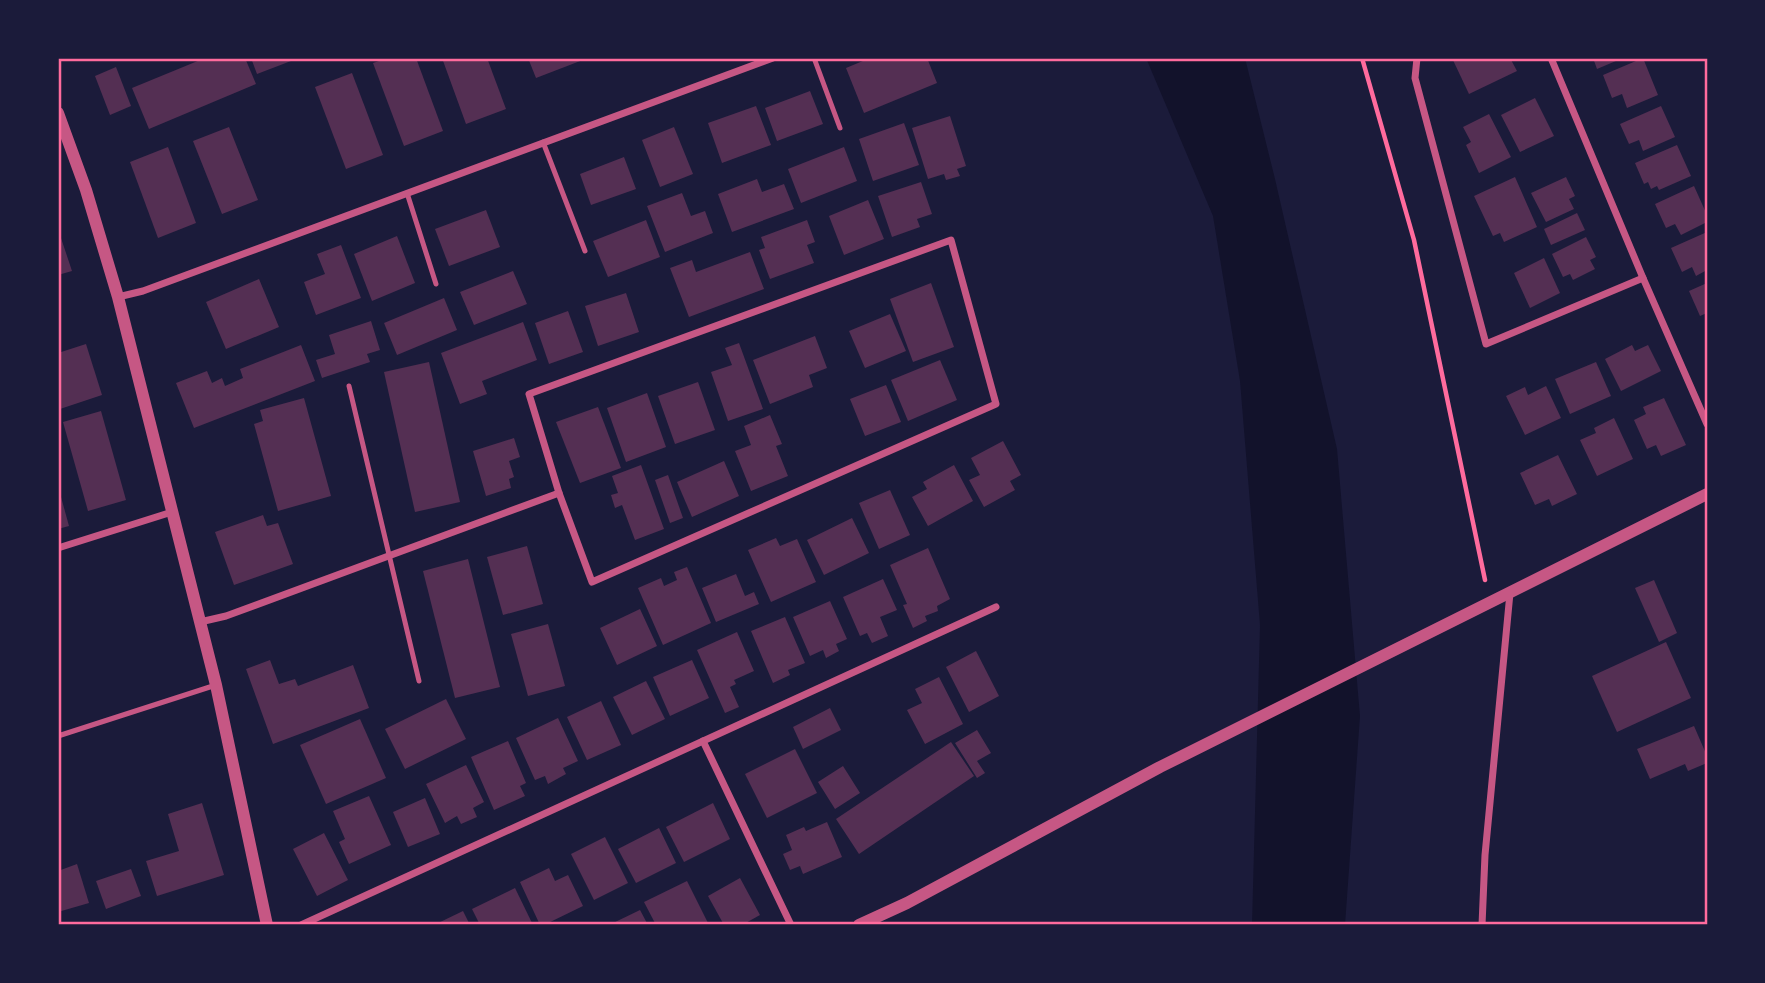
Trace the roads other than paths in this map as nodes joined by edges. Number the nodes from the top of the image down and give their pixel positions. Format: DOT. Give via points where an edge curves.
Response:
graph roads {
  1 [pos="773,58"];
  2 [pos="814,58"];
  3 [pos="1417,58"];
  4 [pos="1551,58"];
  5 [pos="58,113"];
  6 [pos="840,128"];
  7 [pos="543,142"];
  8 [pos="407,193"];
  9 [pos="584,251"];
  10 [pos="1643,278"];
  11 [pos="436,284"];
  12 [pos="118,297"];
  13 [pos="349,386"];
  14 [pos="1707,424"];
  15 [pos="559,494"];
  16 [pos="1707,494"];
  17 [pos="172,512"];
  18 [pos="58,548"];
  19 [pos="389,556"];
  20 [pos="1510,593"];
  21 [pos="996,607"];
  22 [pos="200,622"];
  23 [pos="419,681"];
  24 [pos="216,685"];
  25 [pos="58,736"];
  26 [pos="703,741"];
  27 [pos="267,925"];
  28 [pos="301,925"];
  29 [pos="791,925"];
  30 [pos="859,925"];
  31 [pos="1482,925"];
  1 -- 7 [label="street"];
  2 -- 6 [label="lane"];
  3 -- 10 [label="street" via="1415,78 1486,344"];
  4 -- 10 [label="street"];
  5 -- 12 [label="street"];
  7 -- 8 [label="street"];
  7 -- 9 [label="lane"];
  8 -- 11 [label="lane"];
  8 -- 12 [label="street"];
  10 -- 14 [label="street"];
  12 -- 17 [label="street"];
  13 -- 19 [label="lane"];
  15 -- 15 [label="street" via="592,582 996,404 951,240 529,394"];
  15 -- 19 [label="street"];
  16 -- 20 [label="street"];
  17 -- 18 [label="street"];
  17 -- 22 [label="street"];
  19 -- 22 [label="street"];
  19 -- 23 [label="lane"];
  20 -- 30 [label="street" via="1160,766"];
  20 -- 31 [label="street"];
  21 -- 26 [label="street"];
  22 -- 24 [label="street"];
  24 -- 25 [label="lane"];
  24 -- 27 [label="street"];
  26 -- 28 [label="street"];
  26 -- 29 [label="street"];
}
